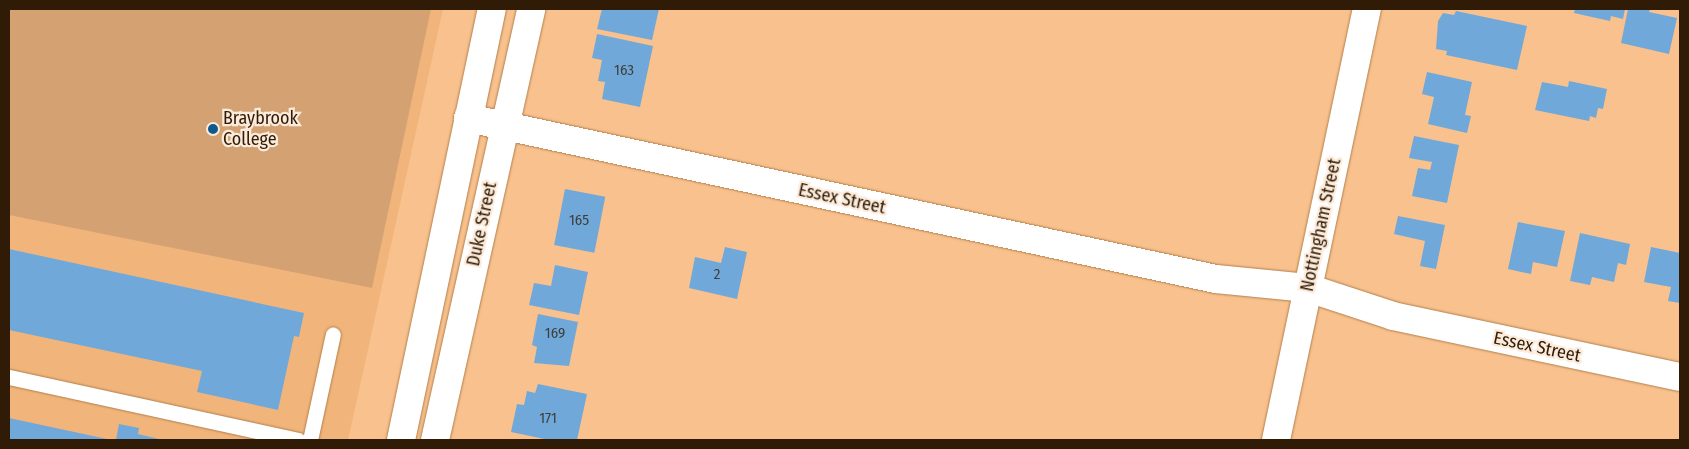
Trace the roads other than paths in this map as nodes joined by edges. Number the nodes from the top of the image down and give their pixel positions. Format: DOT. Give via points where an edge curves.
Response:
graph roads {
  1 [pos="492,9"];
  2 [pos="531,9"];
  3 [pos="1367,9"];
  4 [pos="468,118"];
  5 [pos="503,126"];
  6 [pos="1306,298"];
  7 [pos="333,334"];
  8 [pos="9,377"];
  9 [pos="1680,377"];
  10 [pos="298,440"];
  11 [pos="310,440"];
  12 [pos="401,440"];
  13 [pos="435,440"];
  14 [pos="1276,440"];
  1 -- 4 [label="street, Duke Street"];
  2 -- 5 [label="street, Duke Street"];
  3 -- 6 [label="street, Nottingham Street"];
  4 -- 5 [label="street, Essex Street"];
  4 -- 12 [label="street, Duke Street"];
  5 -- 6 [label="street, Essex Street"];
  5 -- 13 [label="street, Duke Street"];
  6 -- 9 [label="street, Essex Street"];
  6 -- 14 [label="street, Nottingham Street"];
  7 -- 11 [label="lane"];
  8 -- 10 [label="lane"];
}
